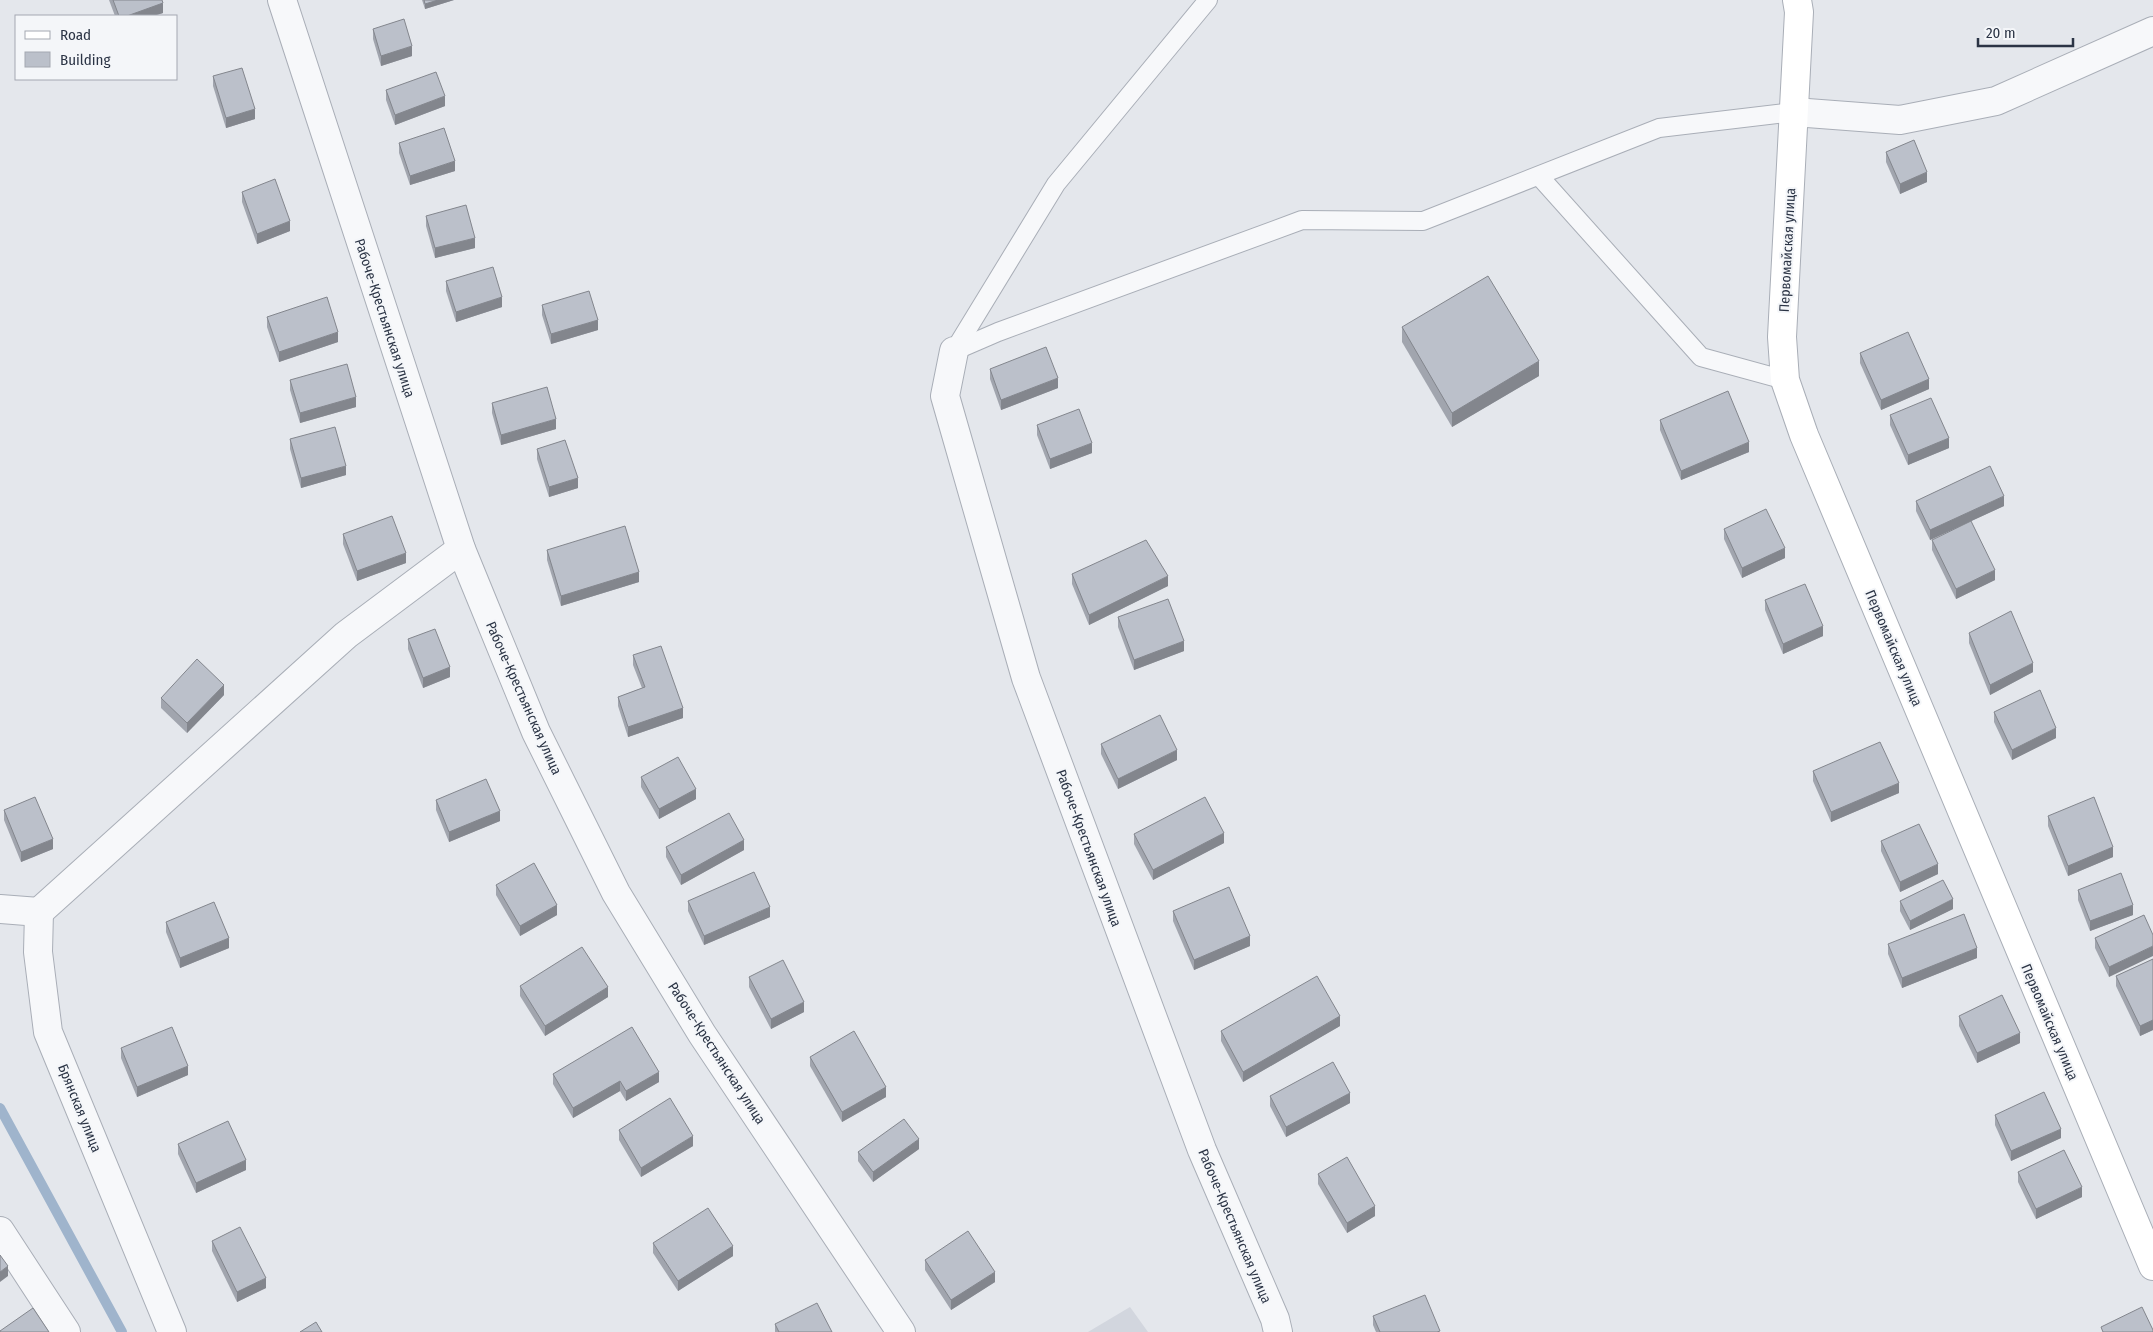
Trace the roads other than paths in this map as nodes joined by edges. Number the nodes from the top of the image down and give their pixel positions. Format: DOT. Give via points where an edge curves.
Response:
graph roads {
  1 [pos="282,0"];
  2 [pos="1208,0"];
  3 [pos="1797,0"];
  4 [pos="2153,30"];
  5 [pos="1794,112"];
  6 [pos="1539,176"];
  7 [pos="954,352"];
  8 [pos="1785,380"];
  9 [pos="461,549"];
  10 [pos="0,909"];
  11 [pos="39,912"];
  12 [pos="0,1231"];
  13 [pos="2153,1266"];
  14 [pos="66,1332"];
  15 [pos="172,1332"];
  16 [pos="901,1332"];
  17 [pos="1278,1332"];
  1 -- 9 [label="street, Рабоче-Крестьянская улица"];
  2 -- 7 [label="lane" via="1056,184"];
  3 -- 5 [label="street, Первомайская улица"];
  4 -- 5 [label="street" via="1996,101 1900,120"];
  5 -- 6 [label="lane" via="1659,128"];
  5 -- 8 [label="street, Первомайская улица" via="1782,337"];
  6 -- 7 [label="lane" via="1423,221 1302,220 998,332"];
  6 -- 8 [label="lane" via="1701,357"];
  7 -- 17 [label="street, Рабоче-Крестьянская улица" via="944,396 1026,678 1202,1150"];
  8 -- 13 [label="street, Первомайская улица" via="1808,444"];
  9 -- 11 [label="street" via="346,635"];
  9 -- 16 [label="street, Рабоче-Крестьянская улица" via="536,732 616,893 702,1034"];
  10 -- 11 [label="street"];
  11 -- 15 [label="street, Брянская улица" via="38,952 48,1032"];
  12 -- 14 [label="street"];
}
